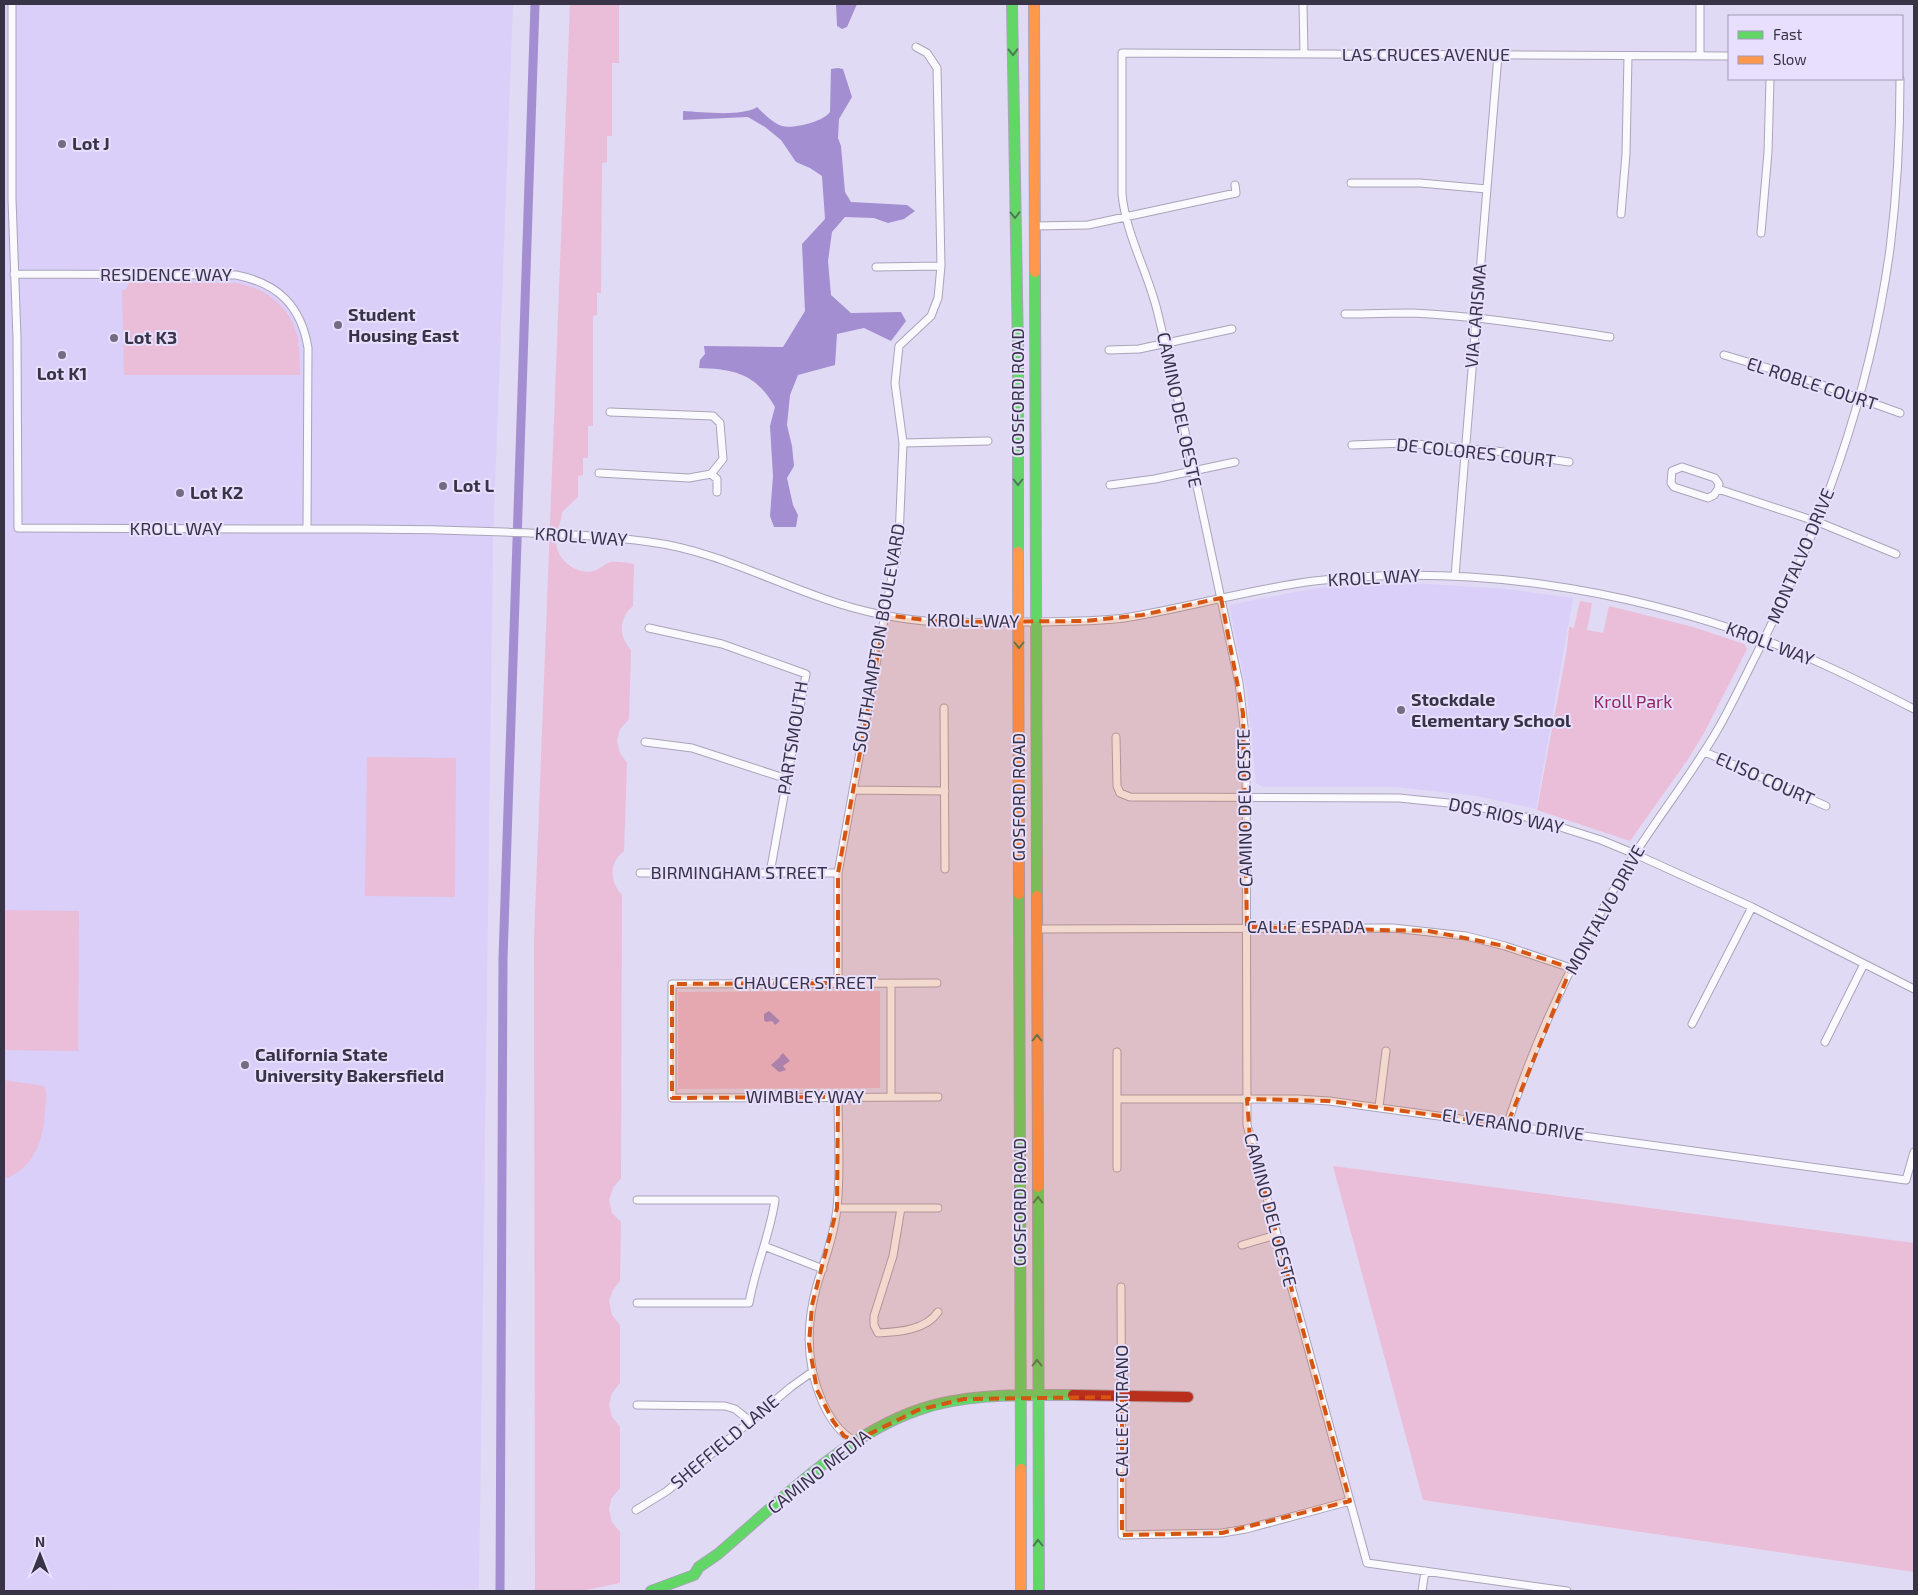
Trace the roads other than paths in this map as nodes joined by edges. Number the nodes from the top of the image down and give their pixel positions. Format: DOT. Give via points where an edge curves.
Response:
graph roads {
  1 [pos="12,4"];
  2 [pos="1012,4"];
  3 [pos="1034,4"];
  4 [pos="1303,4"];
  5 [pos="1700,4"];
  6 [pos="916,47"];
  7 [pos="1122,53"];
  8 [pos="1304,54"];
  9 [pos="1498,55"];
  10 [pos="1628,56"];
  11 [pos="1700,56"];
  12 [pos="1728,56"];
  13 [pos="1770,80"];
  14 [pos="1900,80"];
  15 [pos="1351,183"];
  16 [pos="1234,185"];
  17 [pos="1487,189"];
  18 [pos="1621,214"];
  19 [pos="1125,217"];
  20 [pos="1035,226"];
  21 [pos="1761,233"];
  22 [pos="941,266"];
  23 [pos="876,267"];
  24 [pos="14,274"];
  25 [pos="1345,314"];
  26 [pos="1476,318"];
  27 [pos="1232,329"];
  28 [pos="1610,337"];
  29 [pos="1165,344"];
  30 [pos="1110,350"];
  31 [pos="1724,355"];
  32 [pos="1859,398"];
  33 [pos="610,412"];
  34 [pos="1900,413"];
  35 [pos="988,441"];
  36 [pos="903,443"];
  37 [pos="1352,445"];
  38 [pos="1465,448"];
  39 [pos="1235,462"];
  40 [pos="1570,462"];
  41 [pos="1193,471"];
  42 [pos="599,473"];
  43 [pos="711,474"];
  44 [pos="1110,485"];
  45 [pos="1718,489"];
  46 [pos="716,492"];
  47 [pos="1818,522"];
  48 [pos="307,529"];
  49 [pos="1896,554"];
  50 [pos="1455,576"];
  51 [pos="1220,598"];
  52 [pos="885,616"];
  53 [pos="1018,622"];
  54 [pos="1036,622"];
  55 [pos="649,628"];
  56 [pos="1764,640"];
  57 [pos="944,708"];
  58 [pos="1914,709"];
  59 [pos="1116,737"];
  60 [pos="645,742"];
  61 [pos="1705,752"];
  62 [pos="787,779"];
  63 [pos="853,790"];
  64 [pos="945,791"];
  65 [pos="1246,797"];
  66 [pos="1826,806"];
  67 [pos="1635,854"];
  68 [pos="945,869"];
  69 [pos="640,873"];
  70 [pos="770,873"];
  71 [pos="838,873"];
  72 [pos="1752,907"];
  73 [pos="1247,927"];
  74 [pos="1036,929"];
  75 [pos="1864,964"];
  76 [pos="1571,968"];
  77 [pos="838,983"];
  78 [pos="891,983"];
  79 [pos="937,983"];
  80 [pos="1914,989"];
  81 [pos="1692,1024"];
  82 [pos="1825,1042"];
  83 [pos="1386,1051"];
  84 [pos="1117,1052"];
  85 [pos="838,1097"];
  86 [pos="891,1097"];
  87 [pos="938,1097"];
  88 [pos="672,1098"];
  89 [pos="1117,1099"];
  90 [pos="1247,1099"];
  91 [pos="1379,1107"];
  92 [pos="1507,1125"];
  93 [pos="1914,1152"];
  94 [pos="1117,1168"];
  95 [pos="637,1200"];
  96 [pos="837,1208"];
  97 [pos="900,1208"];
  98 [pos="938,1208"];
  99 [pos="1276,1235"];
  100 [pos="1242,1245"];
  101 [pos="764,1246"];
  102 [pos="823,1269"];
  103 [pos="1122,1287"];
  104 [pos="637,1303"];
  105 [pos="938,1312"];
  106 [pos="812,1372"];
  107 [pos="1020,1396"];
  108 [pos="1037,1396"];
  109 [pos="1122,1397"];
  110 [pos="1188,1397"];
  111 [pos="637,1405"];
  112 [pos="750,1421"];
  113 [pos="855,1441"];
  114 [pos="1350,1501"];
  115 [pos="636,1510"];
  116 [pos="1425,1571"];
  117 [pos="651,1591"];
  118 [pos="1021,1591"];
  119 [pos="1039,1591"];
  120 [pos="1422,1591"];
  121 [pos="1567,1591"];
  1 -- 24 [label="street"];
  2 -- 53 [label="main road, GOSFORD ROAD, one-way" via="1018,351"];
  3 -- 20 [label="main road, GOSFORD ROAD"];
  4 -- 8 [label="street"];
  5 -- 11 [label="street"];
  6 -- 22 [label="street, SOUTHAMPTON BOULEVARD" via="927,53 936,68"];
  7 -- 8 [label="street, LAS CRUCES AVENUE"];
  7 -- 19 [label="street, CAMINO DEL OESTE" via="1122,194"];
  8 -- 9 [label="street, LAS CRUCES AVENUE"];
  9 -- 10 [label="street, LAS CRUCES AVENUE"];
  9 -- 17 [label="street, VIA CARISMA"];
  10 -- 11 [label="street, LAS CRUCES AVENUE"];
  10 -- 18 [label="street"];
  11 -- 12 [label="street, LAS CRUCES AVENUE"];
  13 -- 21 [label="street"];
  14 -- 32 [label="street, MONTALVO DRIVE" via="1898,168 1890,249 1874,339"];
  15 -- 17 [label="street" via="1420,183"];
  16 -- 19 [label="street" via="1236,193"];
  17 -- 26 [label="street, VIA CARISMA"];
  19 -- 20 [label="street" via="1088,225"];
  19 -- 29 [label="street, CAMINO DEL OESTE" via="1155,301"];
  20 -- 54 [label="main road, GOSFORD ROAD"];
  22 -- 23 [label="street"];
  22 -- 36 [label="street, SOUTHAMPTON BOULEVARD" via="938,298 931,316 899,346 895,383"];
  24 -- 48 [label="street, RESIDENCE WAY" via="236,275 257,280 282,295 299,317 308,348"];
  24 -- 48 [label="street, KROLL WAY" via="18,528"];
  25 -- 26 [label="street" via="1413,313"];
  26 -- 28 [label="street"];
  26 -- 38 [label="street, VIA CARISMA"];
  27 -- 29 [label="street"];
  29 -- 30 [label="street"];
  29 -- 41 [label="street, CAMINO DEL OESTE"];
  31 -- 32 [label="street, EL ROBLE COURT"];
  32 -- 34 [label="street, EL ROBLE COURT"];
  32 -- 47 [label="street, MONTALVO DRIVE"];
  33 -- 43 [label="street" via="713,416 720,422 723,458"];
  35 -- 36 [label="street"];
  36 -- 52 [label="street, SOUTHAMPTON BOULEVARD" via="899,538"];
  37 -- 38 [label="street, DE COLORES COURT" via="1405,443"];
  38 -- 40 [label="street, DE COLORES COURT"];
  38 -- 50 [label="street, VIA CARISMA"];
  39 -- 41 [label="street"];
  41 -- 44 [label="street"];
  41 -- 51 [label="street, CAMINO DEL OESTE"];
  42 -- 43 [label="street" via="689,478"];
  43 -- 46 [label="street" via="716,479"];
  45 -- 45 [label="street" via="1715,478 1682,467 1672,471 1674,487 1708,498"];
  45 -- 47 [label="street"];
  47 -- 49 [label="street"];
  47 -- 56 [label="street, MONTALVO DRIVE"];
  48 -- 52 [label="street, KROLL WAY" via="434,529 651,542 731,562 828,600"];
  50 -- 51 [label="street, KROLL WAY" via="1350,577"];
  50 -- 56 [label="street, KROLL WAY" via="1548,586 1621,599"];
  51 -- 54 [label="street, KROLL WAY" via="1115,619"];
  51 -- 65 [label="street, CAMINO DEL OESTE" via="1244,713"];
  52 -- 53 [label="street, KROLL WAY" via="943,622"];
  52 -- 63 [label="street, SOUTHAMPTON BOULEVARD"];
  53 -- 54 [label="street, KROLL WAY"];
  53 -- 107 [label="main road, GOSFORD ROAD, one-way"];
  54 -- 74 [label="main road, GOSFORD ROAD"];
  55 -- 62 [label="street, PARTSMOUTH" via="722,644 806,674"];
  56 -- 58 [label="street, KROLL WAY" via="1833,668"];
  56 -- 61 [label="street, MONTALVO DRIVE"];
  57 -- 64 [label="street"];
  59 -- 65 [label="street, DOS RIOS WAY" via="1120,793 1130,797"];
  60 -- 62 [label="street" via="692,748"];
  61 -- 66 [label="street, ELISO COURT"];
  61 -- 67 [label="street, MONTALVO DRIVE"];
  62 -- 70 [label="street, PARTSMOUTH"];
  63 -- 64 [label="street"];
  63 -- 71 [label="street, SOUTHAMPTON BOULEVARD"];
  64 -- 68 [label="street"];
  65 -- 67 [label="street, DOS RIOS WAY" via="1399,798 1468,805 1560,826"];
  65 -- 73 [label="street, CAMINO DEL OESTE"];
  67 -- 72 [label="street, DOS RIOS WAY"];
  67 -- 76 [label="street, MONTALVO DRIVE"];
  69 -- 70 [label="street, BIRMINGHAM STREET"];
  70 -- 71 [label="street, BIRMINGHAM STREET"];
  71 -- 77 [label="street, SOUTHAMPTON BOULEVARD"];
  72 -- 75 [label="street, DOS RIOS WAY"];
  72 -- 81 [label="street"];
  73 -- 74 [label="street, CALLE ESPADA"];
  73 -- 76 [label="street, CALLE ESPADA" via="1365,927 1430,931 1505,946"];
  73 -- 90 [label="street, CAMINO DEL OESTE"];
  108 -- 74 [label="main road, GOSFORD ROAD, one-way"];
  75 -- 80 [label="street, DOS RIOS WAY"];
  75 -- 82 [label="street"];
  76 -- 92 [label="street, MONTALVO DRIVE" via="1536,1047"];
  77 -- 78 [label="street, CHAUCER STREET"];
  77 -- 88 [label="street, CHAUCER STREET" via="672,984"];
  78 -- 79 [label="street, CHAUCER STREET"];
  78 -- 86 [label="street"];
  83 -- 91 [label="street"];
  84 -- 89 [label="street"];
  85 -- 86 [label="street, WIMBLEY WAY"];
  85 -- 88 [label="street, WIMBLEY WAY"];
  85 -- 96 [label="street"];
  86 -- 87 [label="street, WIMBLEY WAY"];
  89 -- 90 [label="street, EL VERANO DRIVE"];
  89 -- 94 [label="street"];
  90 -- 91 [label="street, EL VERANO DRIVE" via="1313,1100"];
  90 -- 99 [label="street, CAMINO DEL OESTE" via="1250,1138"];
  91 -- 92 [label="street, EL VERANO DRIVE"];
  92 -- 93 [label="street, EL VERANO DRIVE" via="1906,1180"];
  95 -- 101 [label="street" via="775,1200"];
  96 -- 97 [label="street"];
  96 -- 102 [label="street"];
  97 -- 98 [label="street"];
  97 -- 105 [label="street" via="893,1256 877,1303 874,1326 878,1333 898,1332 933,1320"];
  99 -- 100 [label="street"];
  99 -- 114 [label="street, CAMINO DEL OESTE"];
  101 -- 102 [label="street"];
  101 -- 104 [label="street" via="749,1303"];
  102 -- 106 [label="street" via="809,1325"];
  103 -- 109 [label="street, CALLE EXTRANO"];
  106 -- 112 [label="street, SHEFFIELD LANE"];
  106 -- 113 [label="street" via="833,1421 844,1436"];
  107 -- 108 [label="main road, CAMINO MEDIA"];
  107 -- 113 [label="main road, CAMINO MEDIA" via="941,1404 896,1418"];
  107 -- 118 [label="main road, GOSFORD ROAD"];
  108 -- 109 [label="main road, CAMINO MEDIA"];
  119 -- 108 [label="main road, GOSFORD ROAD, one-way"];
  109 -- 110 [label="main road, CAMINO MEDIA"];
  109 -- 114 [label="street, CALLE EXTRANO" via="1122,1535 1222,1534"];
  111 -- 112 [label="street" via="726,1406"];
  112 -- 115 [label="street, SHEFFIELD LANE" via="667,1491"];
  113 -- 117 [label="main road, CAMINO MEDIA" via="699,1567 694,1575"];
  114 -- 116 [label="street, CAMINO DEL OESTE" via="1367,1562"];
  116 -- 120 [label="street"];
  116 -- 121 [label="street"];
}
